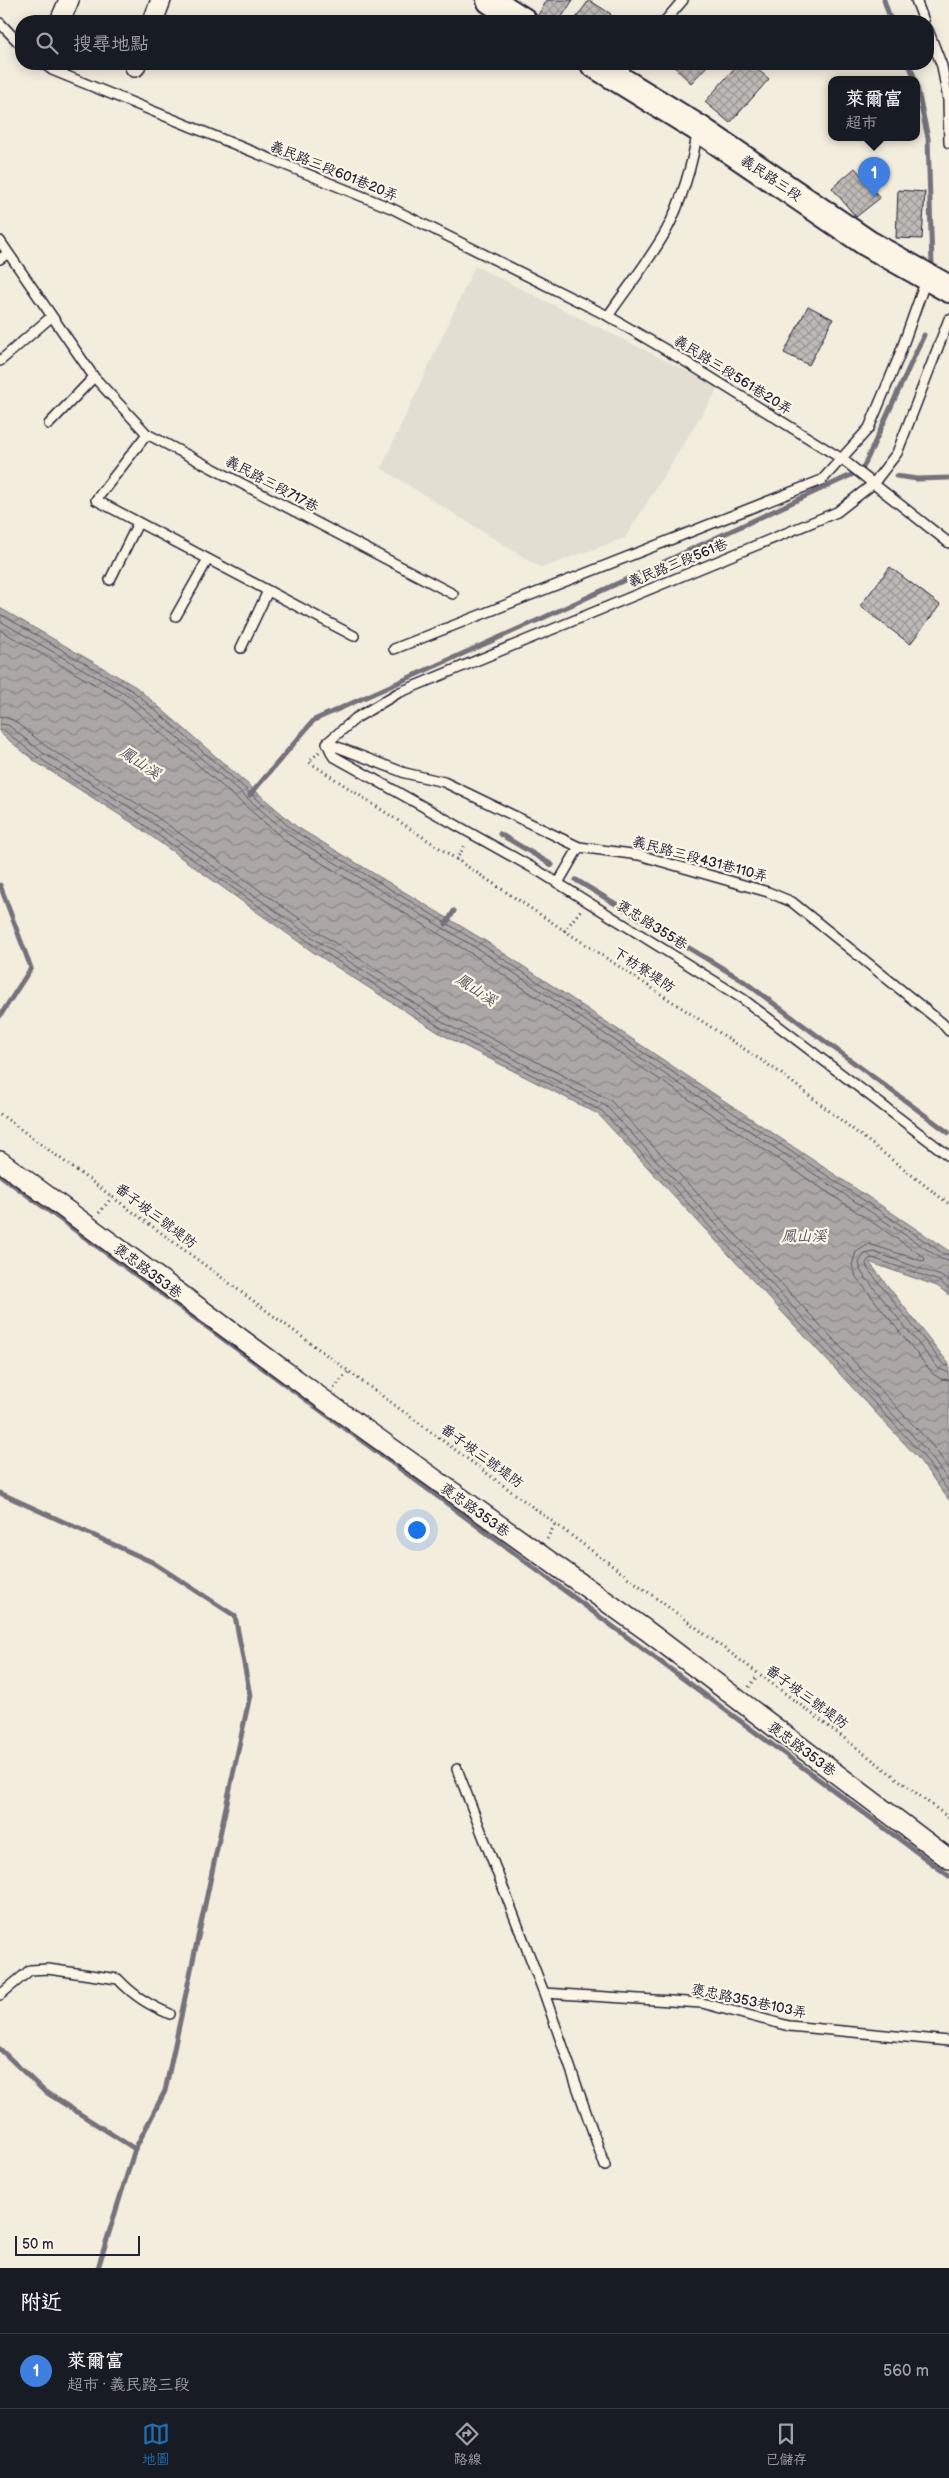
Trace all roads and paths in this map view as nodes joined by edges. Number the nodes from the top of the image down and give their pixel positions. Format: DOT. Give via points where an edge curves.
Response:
graph roads {
  1 [pos="68,0"];
  2 [pos="161,0"];
  3 [pos="490,0"];
  4 [pos="683,0"];
  5 [pos="916,0"];
  6 [pos="62,15"];
  7 [pos="155,15"];
  8 [pos="514,15"];
  9 [pos="670,15"];
  10 [pos="922,15"];
  11 [pos="0,23"];
  12 [pos="15,39"];
  13 [pos="934,45"];
  14 [pos="52,70"];
  15 [pos="622,71"];
  16 [pos="698,128"];
  17 [pos="949,143"];
  18 [pos="0,241"];
  19 [pos="8,253"];
  20 [pos="0,259"];
  21 [pos="938,282"];
  22 [pos="608,316"];
  23 [pos="51,317"];
  24 [pos="949,318"];
  25 [pos="0,362"];
  26 [pos="94,377"];
  27 [pos="49,424"];
  28 [pos="147,434"];
  29 [pos="842,459"];
  30 [pos="873,484"];
  31 [pos="138,523"];
  32 [pos="949,543"];
  33 [pos="208,559"];
  34 [pos="110,580"];
  35 [pos="268,591"];
  36 [pos="452,594"];
  37 [pos="176,616"];
  38 [pos="354,636"];
  39 [pos="241,648"];
  40 [pos="394,649"];
  41 [pos="327,743"];
  42 [pos="473,834"];
  43 [pos="579,847"];
  44 [pos="456,860"];
  45 [pos="558,883"];
  46 [pos="588,901"];
  47 [pos="564,931"];
  48 [pos="949,1031"];
  49 [pos="0,1114"];
  50 [pos="949,1156"];
  51 [pos="0,1161"];
  52 [pos="949,1204"];
  53 [pos="457,1769"];
  54 [pos="949,1818"];
  55 [pos="949,1859"];
  56 [pos="544,1993"];
  57 [pos="0,1995"];
  58 [pos="170,2014"];
  59 [pos="949,2041"];
  60 [pos="605,2166"];
  1 -- 6 [label="street"];
  2 -- 7 [label="street"];
  3 -- 8 [label="main road"];
  4 -- 9 [label="lane"];
  5 -- 10 [label="lane"];
  11 -- 12 [label="lane"];
  13 -- 17 [label="lane" via="942,66 948,100"];
  14 -- 22 [label="lane, 義民路三段601巷20弄" via="391,208"];
  15 -- 16 [label="main road, 義民路三段"];
  16 -- 21 [label="main road, 義民路三段" via="867,243"];
  16 -- 22 [label="lane" via="696,148 667,230"];
  18 -- 19 [label="lane, 義民路三段717巷"];
  19 -- 20 [label="lane"];
  19 -- 23 [label="lane, 義民路三段717巷"];
  21 -- 29 [label="lane, 義民路三段561巷" via="898,358 869,428"];
  22 -- 29 [label="lane, 義民路三段561巷20弄"];
  23 -- 25 [label="lane"];
  23 -- 26 [label="lane, 義民路三段717巷"];
  24 -- 30 [label="lane, 義民路三段561巷" via="897,453"];
  26 -- 27 [label="lane"];
  26 -- 28 [label="lane, 義民路三段717巷"];
  28 -- 31 [label="lane" via="96,500"];
  28 -- 36 [label="lane, 義民路三段717巷"];
  29 -- 30 [label="lane, 義民路三段561巷20弄"];
  29 -- 40 [label="lane, 義民路三段561巷" via="822,480"];
  30 -- 32 [label="lane, 義民路三段561巷20弄"];
  30 -- 41 [label="lane, 義民路三段561巷" via="837,512 398,693 356,718"];
  31 -- 33 [label="lane"];
  31 -- 34 [label="lane"];
  33 -- 35 [label="lane"];
  33 -- 37 [label="lane"];
  35 -- 38 [label="lane"];
  35 -- 39 [label="lane"];
  41 -- 42 [label="lane, 褒忠路355巷" via="333,756"];
  41 -- 43 [label="lane, 義民路三段431巷110弄" via="405,774 444,782"];
  41 -- 44 [label="path, 下枋寮堤防" via="309,762"];
  42 -- 44 [label="path"];
  42 -- 45 [label="lane, 褒忠路355巷"];
  43 -- 45 [label="lane"];
  43 -- 48 [label="lane, 義民路三段431巷110弄" via="639,855 768,892 792,902"];
  44 -- 47 [label="path, 下枋寮堤防"];
  45 -- 46 [label="lane, 褒忠路355巷"];
  46 -- 47 [label="path"];
  46 -- 50 [label="lane, 褒忠路355巷" via="743,998"];
  47 -- 52 [label="path, 下枋寮堤防" via="779,1072"];
  49 -- 54 [label="path, 番子坡三號堤防" via="782,1691"];
  51 -- 55 [label="street, 褒忠路353巷" via="332,1406 646,1630"];
  53 -- 56 [label="lane"];
  56 -- 59 [label="lane, 褒忠路353巷103弄" via="702,2003 788,2026"];
  56 -- 60 [label="lane"];
  57 -- 58 [label="lane" via="30,1970 48,1969 118,1979 131,1994"];
}
